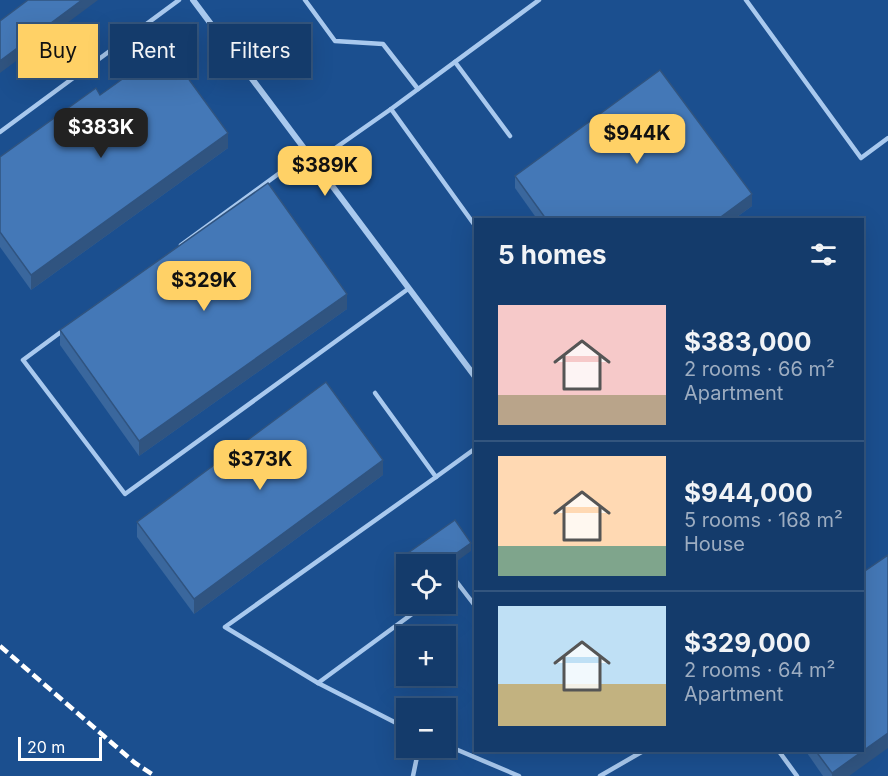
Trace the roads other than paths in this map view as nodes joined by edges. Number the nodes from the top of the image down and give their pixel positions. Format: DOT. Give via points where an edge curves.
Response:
graph roads {
  1 [pos="178,0"];
  2 [pos="193,0"];
  3 [pos="305,0"];
  4 [pos="539,0"];
  5 [pos="746,0"];
  6 [pos="455,62"];
  7 [pos="418,89"];
  8 [pos="391,109"];
  9 [pos="0,132"];
  10 [pos="510,136"];
  11 [pos="888,138"];
  12 [pos="307,153"];
  13 [pos="314,163"];
  14 [pos="474,224"];
  15 [pos="173,251"];
  16 [pos="408,289"];
  17 [pos="70,326"];
  18 [pos="474,375"];
  19 [pos="375,393"];
  20 [pos="474,449"];
  21 [pos="436,477"];
  22 [pos="456,581"];
  23 [pos="474,604"];
  24 [pos="412,614"];
  25 [pos="318,683"];
  26 [pos="396,723"];
  27 [pos="456,750"];
  28 [pos="642,752"];
  29 [pos="779,752"];
  30 [pos="417,758"];
  31 [pos="413,776"];
  32 [pos="519,776"];
  33 [pos="600,776"];
  34 [pos="797,776"];
  1 -- 9 [label="lane"];
  2 -- 12 [label="street"];
  3 -- 7 [label="lane" via="335,41 383,44"];
  4 -- 6 [label="lane"];
  5 -- 11 [label="lane" via="861,158"];
  6 -- 7 [label="lane"];
  6 -- 10 [label="lane"];
  7 -- 8 [label="lane"];
  8 -- 13 [label="lane"];
  8 -- 14 [label="lane"];
  12 -- 13 [label="street"];
  12 -- 15 [label="lane"];
  13 -- 16 [label="street"];
  16 -- 17 [label="lane" via="125,494 23,360"];
  16 -- 18 [label="street"];
  19 -- 21 [label="lane"];
  20 -- 21 [label="lane"];
  21 -- 25 [label="lane" via="225,627"];
  22 -- 23 [label="lane"];
  24 -- 25 [label="lane"];
  25 -- 26 [label="lane"];
  27 -- 32 [label="lane"];
  28 -- 33 [label="lane"];
  29 -- 34 [label="lane"];
  30 -- 31 [label="lane"];
}
